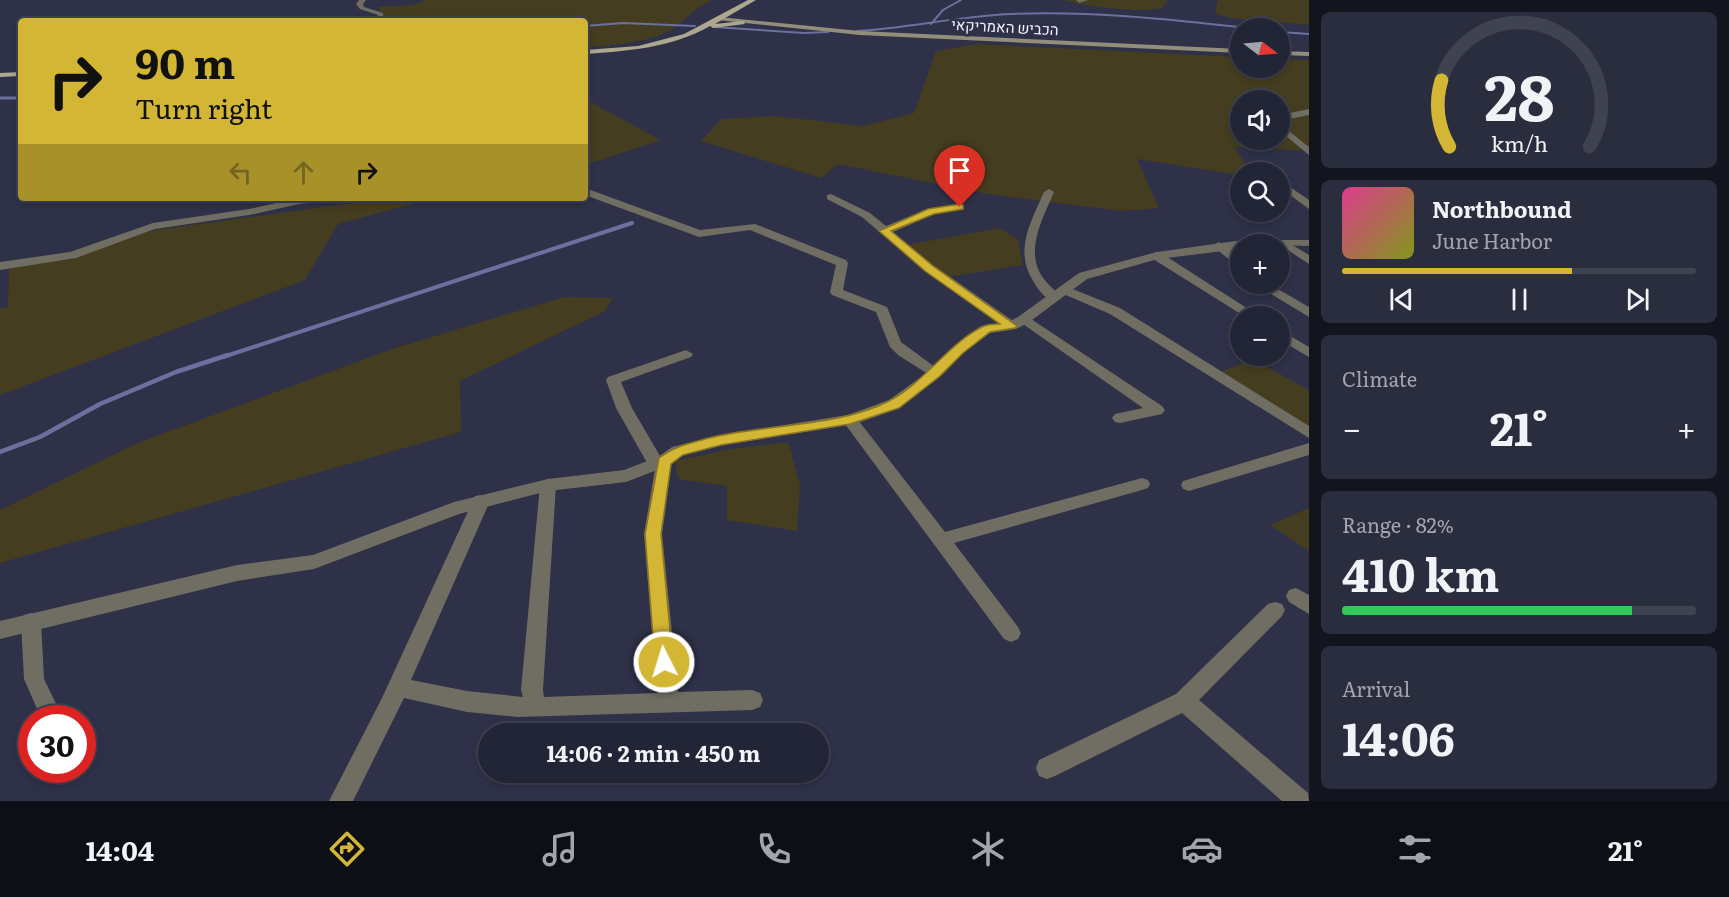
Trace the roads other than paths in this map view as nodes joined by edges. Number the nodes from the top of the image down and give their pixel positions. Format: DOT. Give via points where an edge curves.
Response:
graph roads {
  1 [pos="363,0"];
  2 [pos="744,0"];
  3 [pos="753,0"];
  4 [pos="734,11"];
  5 [pos="381,18"];
  6 [pos="718,18"];
  7 [pos="743,21"];
  8 [pos="702,29"];
  9 [pos="672,40"];
  10 [pos="1230,51"];
  11 [pos="588,52"];
  12 [pos="1290,53"];
  13 [pos="1309,54"];
  14 [pos="0,76"];
  15 [pos="18,76"];
  16 [pos="1309,112"];
  17 [pos="1290,116"];
  18 [pos="1290,136"];
  19 [pos="1309,152"];
  20 [pos="1290,190"];
  21 [pos="588,192"];
  22 [pos="1049,192"];
  23 [pos="831,197"];
  24 [pos="299,201"];
  25 [pos="1309,206"];
  26 [pos="960,207"];
  27 [pos="884,231"];
  28 [pos="1290,243"];
  29 [pos="1309,243"];
  30 [pos="1219,246"];
  31 [pos="1230,246"];
  32 [pos="1290,247"];
  33 [pos="1230,254"];
  34 [pos="1157,256"];
  35 [pos="1309,260"];
  36 [pos="0,266"];
  37 [pos="1060,294"];
  38 [pos="1278,294"];
  39 [pos="1236,306"];
  40 [pos="1309,313"];
  41 [pos="1018,322"];
  42 [pos="1290,341"];
  43 [pos="1309,353"];
  44 [pos="686,354"];
  45 [pos="936,374"];
  46 [pos="1120,418"];
  47 [pos="850,420"];
  48 [pos="1309,433"];
  49 [pos="1309,449"];
  50 [pos="660,463"];
  51 [pos="1142,484"];
  52 [pos="548,485"];
  53 [pos="1189,485"];
  54 [pos="481,501"];
  55 [pos="941,540"];
  56 [pos="1275,610"];
  57 [pos="31,621"];
  58 [pos="0,630"];
  59 [pos="1011,633"];
  60 [pos="399,687"];
  61 [pos="752,700"];
  62 [pos="1184,701"];
  63 [pos="668,703"];
  64 [pos="46,705"];
  65 [pos="536,707"];
  66 [pos="1047,768"];
  67 [pos="341,801"];
  68 [pos="1300,801"];
  1 -- 5 [label="street" via="359,4 362,8 381,14"];
  2 -- 6 [label="main road"];
  3 -- 4 [label="main road"];
  4 -- 6 [label="main road"];
  4 -- 7 [label="main road"];
  6 -- 7 [label="main road, הכביש האמריקאי"];
  6 -- 8 [label="main road"];
  6 -- 9 [label="main road"];
  7 -- 8 [label="main road"];
  7 -- 10 [label="main road, הכביש האמריקאי" via="891,34"];
  8 -- 9 [label="main road"];
  9 -- 11 [label="main road" via="638,48"];
  12 -- 13 [label="main road"];
  14 -- 15 [label="main road"];
  16 -- 17 [label="street"];
  18 -- 19 [label="street"];
  20 -- 25 [label="street"];
  21 -- 45 [label="street" via="699,234 751,226 842,263 836,292 882,310 895,344"];
  22 -- 37 [label="street" via="1028,243 1029,262 1041,286"];
  23 -- 27 [label="street" via="866,215"];
  24 -- 36 [label="street" via="153,226 72,255"];
  26 -- 27 [label="street" via="932,211"];
  27 -- 41 [label="street" via="929,268"];
  28 -- 29 [label="street"];
  30 -- 31 [label="street"];
  30 -- 33 [label="street"];
  30 -- 34 [label="street"];
  32 -- 35 [label="street"];
  34 -- 37 [label="street" via="1083,276"];
  34 -- 39 [label="street"];
  37 -- 41 [label="street"];
  37 -- 48 [label="street" via="1115,311"];
  38 -- 40 [label="street"];
  41 -- 45 [label="street" via="987,329 958,350"];
  41 -- 46 [label="street" via="1157,410"];
  42 -- 43 [label="street"];
  44 -- 50 [label="street" via="613,380 624,408"];
  45 -- 47 [label="street" via="894,404"];
  47 -- 50 [label="street" via="721,440 678,451"];
  47 -- 55 [label="street"];
  49 -- 53 [label="street"];
  50 -- 52 [label="street" via="626,476"];
  50 -- 63 [label="street" via="653,534"];
  51 -- 55 [label="street"];
  52 -- 54 [label="street"];
  52 -- 65 [label="street" via="532,690"];
  54 -- 57 [label="street" via="314,562 237,573"];
  54 -- 60 [label="street"];
  55 -- 59 [label="street"];
  56 -- 62 [label="street"];
  57 -- 58 [label="street"];
  57 -- 64 [label="street" via="34,679"];
  60 -- 65 [label="street" via="451,701"];
  60 -- 67 [label="street"];
  61 -- 63 [label="street"];
  62 -- 66 [label="street"];
  62 -- 68 [label="street"];
  63 -- 65 [label="street"];
}
